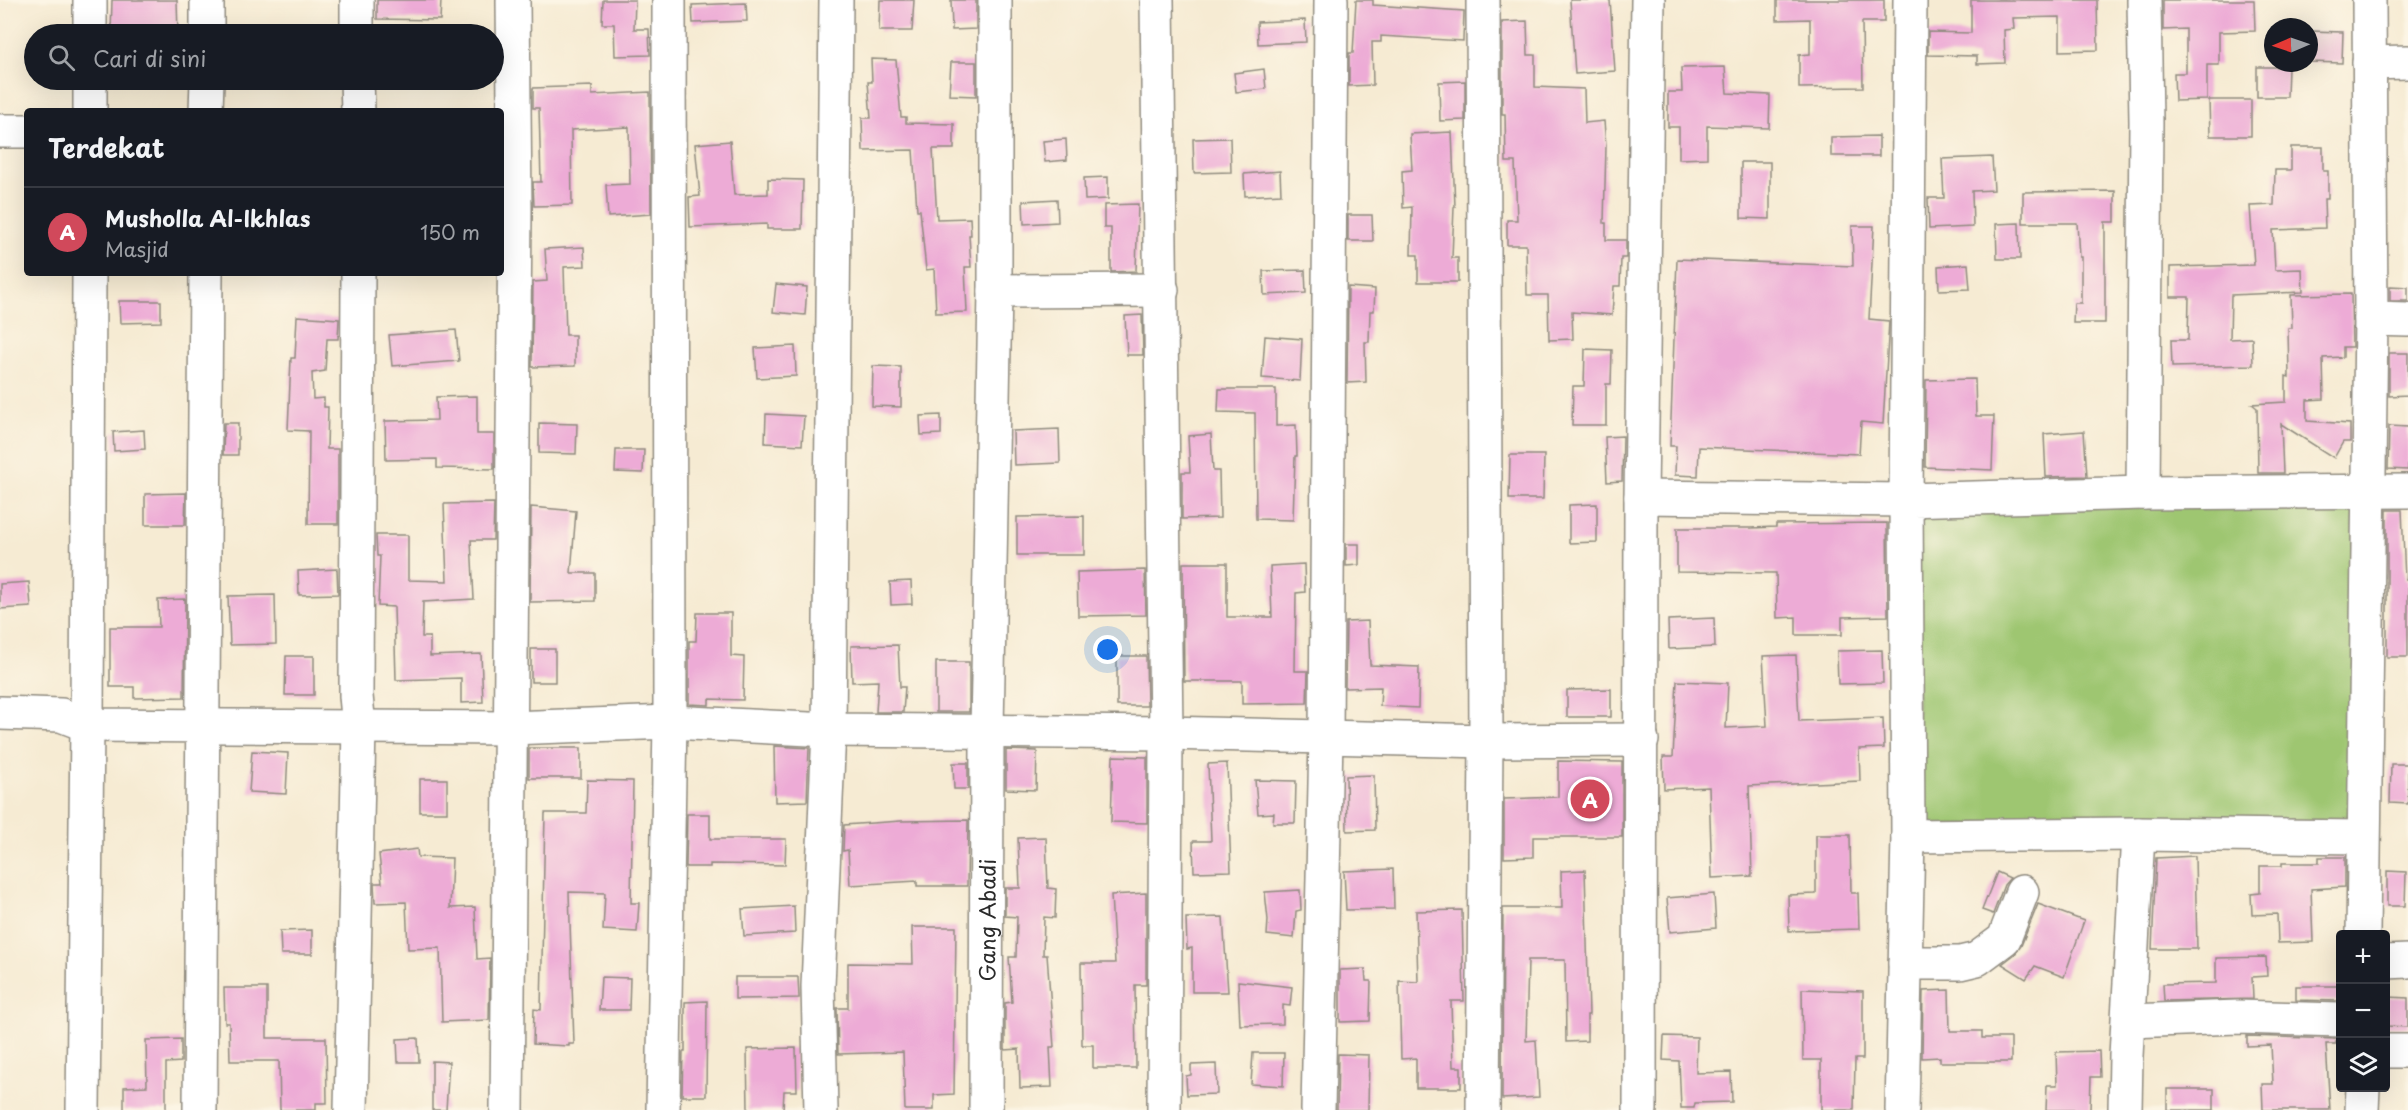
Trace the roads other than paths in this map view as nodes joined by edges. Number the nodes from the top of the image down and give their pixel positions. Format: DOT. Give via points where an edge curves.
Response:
graph roads {
  1 [pos="90,0"];
  2 [pos="207,0"];
  3 [pos="357,0"];
  4 [pos="513,0"];
  5 [pos="669,0"];
  6 [pos="836,0"];
  7 [pos="995,0"];
  8 [pos="1157,0"];
  9 [pos="1331,0"];
  10 [pos="1483,0"];
  11 [pos="1648,0"];
  12 [pos="1910,0"];
  13 [pos="2144,0"];
  14 [pos="2369,0"];
  15 [pos="90,24"];
  16 [pos="207,24"];
  17 [pos="357,24"];
  18 [pos="2408,62"];
  19 [pos="2369,63"];
  20 [pos="90,90"];
  21 [pos="207,90"];
  22 [pos="357,90"];
  23 [pos="90,108"];
  24 [pos="207,108"];
  25 [pos="358,108"];
  26 [pos="0,131"];
  27 [pos="24,131"];
  28 [pos="89,276"];
  29 [pos="206,276"];
  30 [pos="358,276"];
  31 [pos="1162,290"];
  32 [pos="995,291"];
  33 [pos="2371,319"];
  34 [pos="2408,320"];
  35 [pos="2369,491"];
  36 [pos="2408,491"];
  37 [pos="2143,493"];
  38 [pos="1641,497"];
  39 [pos="1906,500"];
  40 [pos="0,713"];
  41 [pos="670,722"];
  42 [pos="87,725"];
  43 [pos="204,725"];
  44 [pos="359,727"];
  45 [pos="510,728"];
  46 [pos="829,729"];
  47 [pos="987,730"];
  48 [pos="1166,733"];
  49 [pos="1326,737"];
  50 [pos="1642,740"];
  51 [pos="1486,741"];
  52 [pos="2138,834"];
  53 [pos="1908,836"];
  54 [pos="2363,837"];
  55 [pos="2022,892"];
  56 [pos="2363,930"];
  57 [pos="2390,962"];
  58 [pos="2408,962"];
  59 [pos="1905,963"];
  60 [pos="2336,1020"];
  61 [pos="2128,1021"];
  62 [pos="2408,1051"];
  63 [pos="2390,1052"];
  64 [pos="2363,1092"];
  65 [pos="83,1110"];
  66 [pos="200,1110"];
  67 [pos="351,1110"];
  68 [pos="507,1110"];
  69 [pos="663,1110"];
  70 [pos="821,1110"];
  71 [pos="986,1110"];
  72 [pos="1164,1110"];
  73 [pos="1318,1110"];
  74 [pos="1483,1110"];
  75 [pos="1640,1110"];
  76 [pos="1902,1110"];
  77 [pos="2125,1110"];
  78 [pos="2362,1110"];
  1 -- 15 [label="street"];
  2 -- 16 [label="street"];
  3 -- 17 [label="street"];
  4 -- 45 [label="street"];
  5 -- 41 [label="street"];
  6 -- 46 [label="street"];
  7 -- 32 [label="street, Gang Abadi"];
  8 -- 31 [label="street"];
  9 -- 49 [label="street"];
  10 -- 51 [label="street"];
  11 -- 38 [label="street"];
  12 -- 39 [label="street"];
  13 -- 37 [label="street"];
  14 -- 19 [label="street"];
  18 -- 19 [label="street"];
  19 -- 33 [label="street"];
  20 -- 23 [label="street"];
  21 -- 24 [label="street"];
  22 -- 25 [label="street"];
  26 -- 27 [label="street"];
  28 -- 42 [label="street"];
  29 -- 43 [label="street"];
  30 -- 44 [label="street"];
  31 -- 32 [label="street"];
  31 -- 48 [label="street"];
  32 -- 47 [label="street, Gang Abadi"];
  33 -- 34 [label="street"];
  33 -- 35 [label="street"];
  35 -- 36 [label="street"];
  35 -- 37 [label="street"];
  35 -- 54 [label="street"];
  37 -- 39 [label="street"];
  38 -- 39 [label="street"];
  38 -- 50 [label="street"];
  39 -- 53 [label="street"];
  40 -- 42 [label="street" via="61,715"];
  41 -- 45 [label="street"];
  41 -- 46 [label="street"];
  41 -- 69 [label="street"];
  42 -- 43 [label="street"];
  42 -- 65 [label="street"];
  43 -- 44 [label="street"];
  43 -- 66 [label="street"];
  44 -- 45 [label="street"];
  44 -- 67 [label="street"];
  45 -- 68 [label="street"];
  46 -- 47 [label="street"];
  46 -- 70 [label="street" via="818,986"];
  47 -- 48 [label="street"];
  47 -- 71 [label="street, Gang Abadi"];
  48 -- 49 [label="street"];
  48 -- 72 [label="street"];
  49 -- 51 [label="street"];
  49 -- 73 [label="street"];
  50 -- 51 [label="street"];
  50 -- 75 [label="street"];
  51 -- 74 [label="street"];
  52 -- 53 [label="street"];
  52 -- 54 [label="street"];
  52 -- 61 [label="street"];
  53 -- 59 [label="street"];
  54 -- 56 [label="street"];
  55 -- 59 [label="street" via="2004,939 1977,958 1960,963"];
  57 -- 58 [label="street"];
  59 -- 76 [label="street"];
  60 -- 61 [label="street" via="2238,1017"];
  61 -- 77 [label="street"];
  62 -- 63 [label="street"];
  64 -- 78 [label="street"];
}
